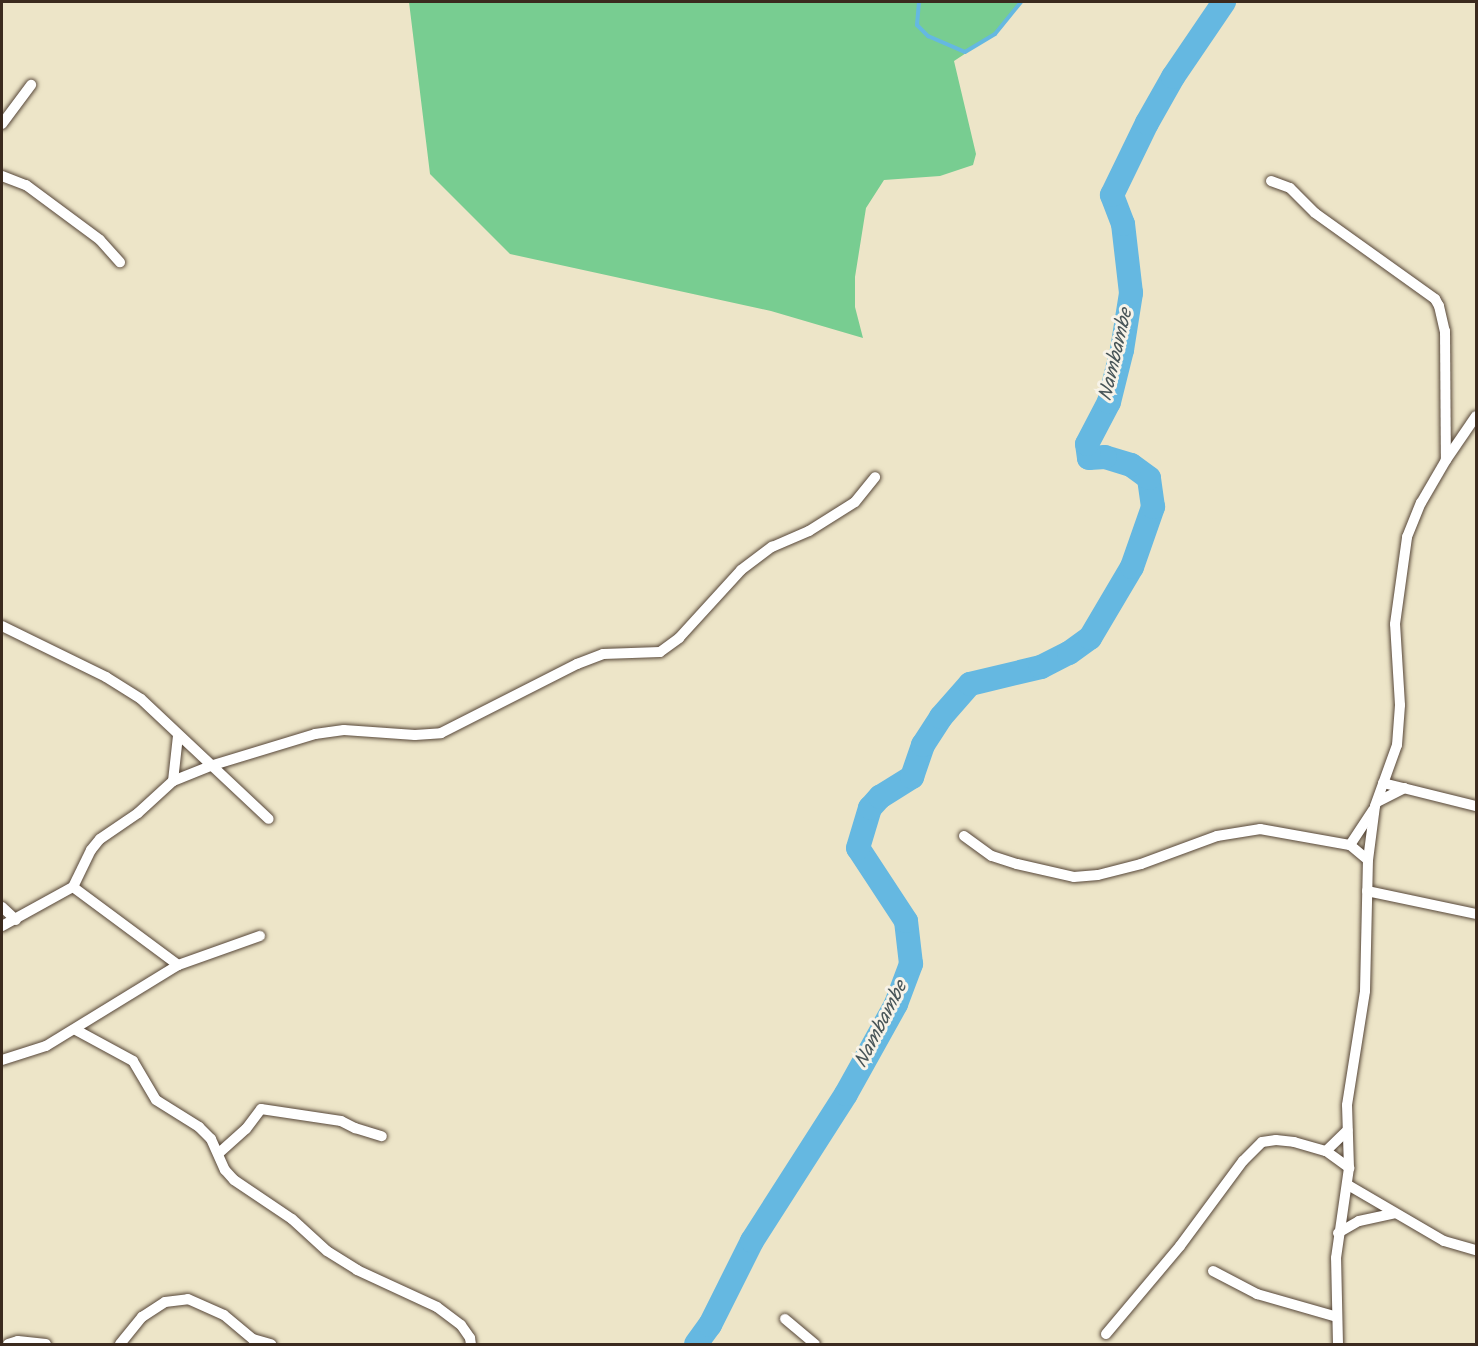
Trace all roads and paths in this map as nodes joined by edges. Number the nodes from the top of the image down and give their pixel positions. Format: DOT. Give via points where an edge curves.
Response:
graph roads {
  1 [pos="31,85"];
  2 [pos="2,124"];
  3 [pos="2,176"];
  4 [pos="1271,181"];
  5 [pos="120,262"];
  6 [pos="1476,416"];
  7 [pos="1446,459"];
  8 [pos="875,477"];
  9 [pos="2,626"];
  10 [pos="178,736"];
  11 [pos="210,766"];
  12 [pos="173,781"];
  13 [pos="1383,783"];
  14 [pos="1406,788"];
  15 [pos="1376,804"];
  16 [pos="1476,806"];
  17 [pos="269,819"];
  18 [pos="964,836"];
  19 [pos="1350,845"];
  20 [pos="1368,860"];
  21 [pos="73,887"];
  22 [pos="1367,891"];
  23 [pos="2,907"];
  24 [pos="1476,914"];
  25 [pos="16,920"];
  26 [pos="2,926"];
  27 [pos="260,936"];
  28 [pos="178,965"];
  29 [pos="76,1030"];
  30 [pos="2,1060"];
  31 [pos="1348,1130"];
  32 [pos="382,1136"];
  33 [pos="1326,1151"];
  34 [pos="219,1152"];
  35 [pos="1349,1168"];
  36 [pos="1347,1185"];
  37 [pos="1393,1214"];
  38 [pos="1338,1233"];
  39 [pos="1476,1250"];
  40 [pos="1213,1271"];
  41 [pos="1337,1317"];
  42 [pos="785,1319"];
  43 [pos="1106,1334"];
  44 [pos="8,1344"];
  45 [pos="46,1344"];
  46 [pos="120,1344"];
  47 [pos="271,1344"];
  48 [pos="471,1344"];
  49 [pos="815,1344"];
  50 [pos="1338,1344"];
  1 -- 2 [label="street"];
  3 -- 5 [label="street" via="26,185 100,240"];
  4 -- 7 [label="street" via="1290,188 1315,213 1435,299 1445,331"];
  6 -- 7 [label="street"];
  7 -- 13 [label="street" via="1407,537 1395,624 1400,705 1397,745"];
  8 -- 11 [label="street" via="855,502 809,531 772,548 741,570 679,638 660,652 603,654 441,733 344,730 315,734"];
  9 -- 10 [label="street" via="106,677 141,699"];
  10 -- 11 [label="street"];
  10 -- 12 [label="street"];
  11 -- 12 [label="street"];
  11 -- 17 [label="street"];
  12 -- 21 [label="street" via="138,813 100,839"];
  13 -- 14 [label="street"];
  13 -- 15 [label="street"];
  14 -- 15 [label="street"];
  14 -- 16 [label="street"];
  15 -- 19 [label="street"];
  15 -- 20 [label="street"];
  18 -- 19 [label="street" via="992,855 1074,877 1141,864 1239,831 1260,829"];
  19 -- 20 [label="street"];
  20 -- 22 [label="street"];
  21 -- 25 [label="street"];
  21 -- 28 [label="street"];
  22 -- 24 [label="street"];
  22 -- 31 [label="street" via="1365,991 1347,1105"];
  23 -- 25 [label="street"];
  25 -- 26 [label="street"];
  27 -- 28 [label="street"];
  28 -- 29 [label="street"];
  29 -- 30 [label="street" via="46,1046"];
  29 -- 34 [label="street" via="133,1061 156,1100 199,1127"];
  31 -- 33 [label="street"];
  31 -- 35 [label="street"];
  32 -- 34 [label="street" via="341,1121 261,1109 246,1130"];
  33 -- 35 [label="street"];
  33 -- 43 [label="street" via="1294,1142 1262,1142"];
  34 -- 48 [label="street" via="225,1170 234,1180 292,1219 327,1251 357,1270 437,1307 461,1325"];
  35 -- 36 [label="street"];
  36 -- 37 [label="street"];
  36 -- 38 [label="street"];
  37 -- 38 [label="street" via="1359,1221"];
  37 -- 39 [label="street" via="1444,1241"];
  38 -- 41 [label="street"];
  40 -- 41 [label="street" via="1257,1294"];
  41 -- 50 [label="street"];
  42 -- 49 [label="street"];
  44 -- 45 [label="street"];
  46 -- 47 [label="street" via="142,1317 165,1302 188,1299 224,1315 253,1339"];
}
